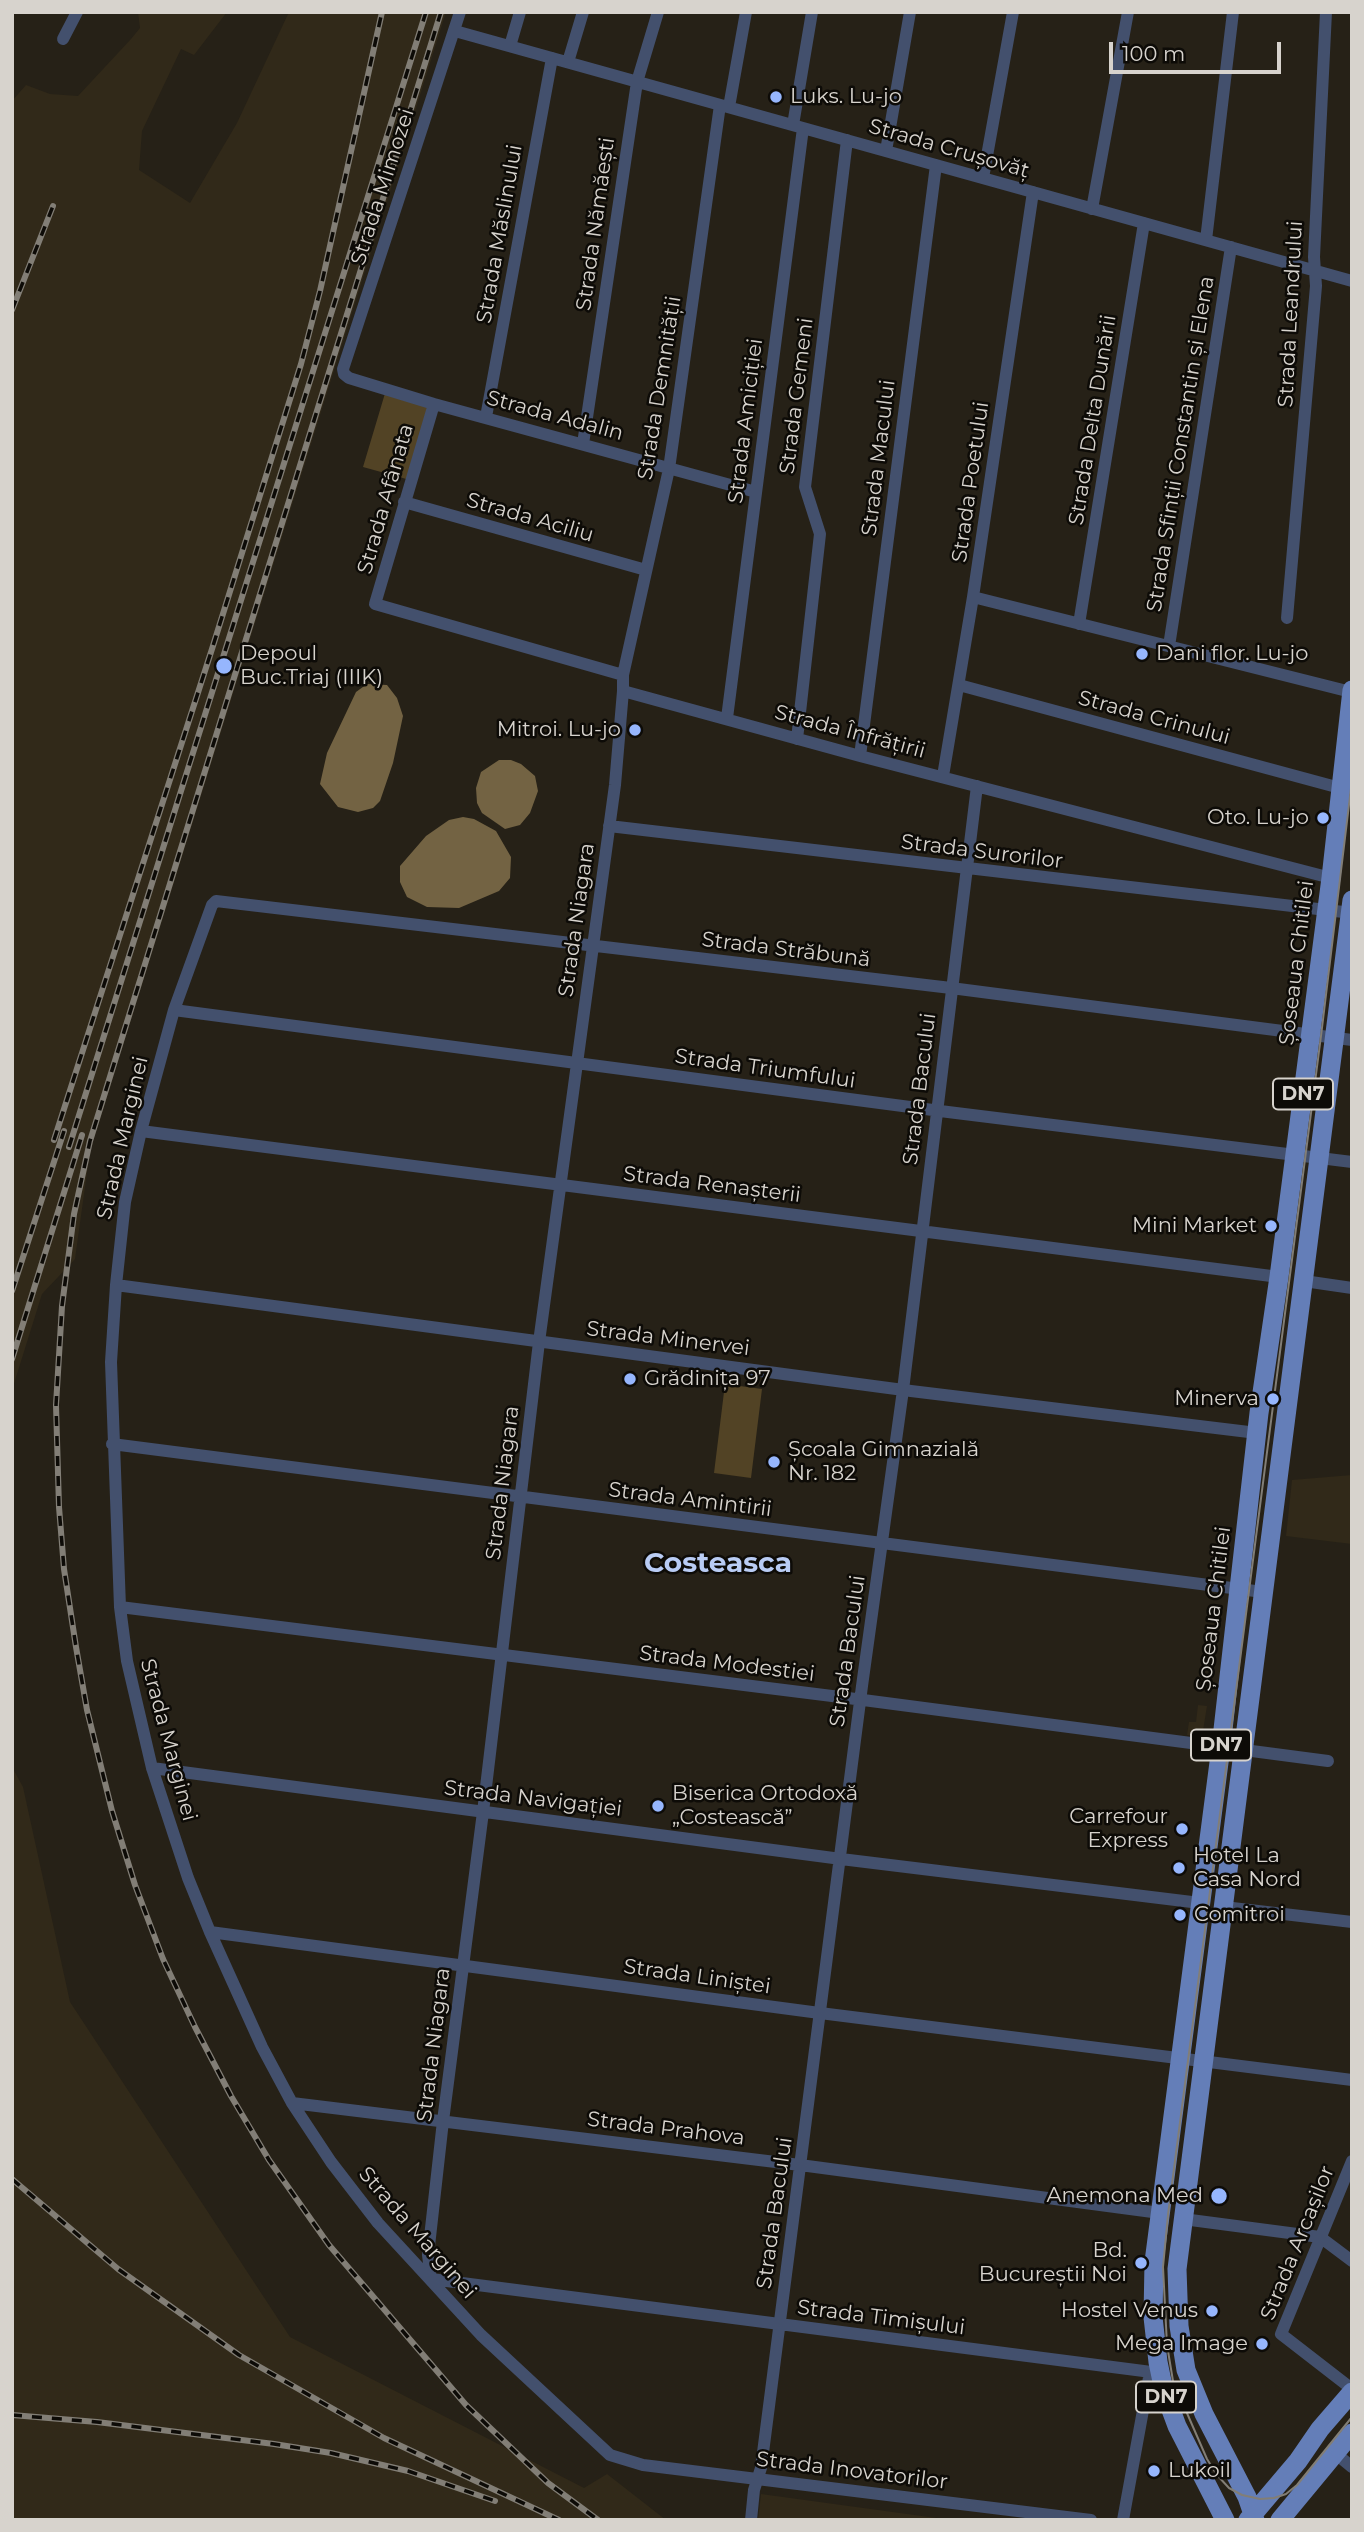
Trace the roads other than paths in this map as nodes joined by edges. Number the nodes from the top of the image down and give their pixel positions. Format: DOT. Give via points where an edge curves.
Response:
graph roads {
  1 [pos="77,12"];
  2 [pos="460,12"];
  3 [pos="520,12"];
  4 [pos="583,12"];
  5 [pos="658,12"];
  6 [pos="746,12"];
  7 [pos="813,12"];
  8 [pos="910,12"];
  9 [pos="1013,12"];
  10 [pos="1128,12"];
  11 [pos="1233,12"];
  12 [pos="1326,12"];
  13 [pos="455,31"];
  14 [pos="63,39"];
  15 [pos="510,46"];
  16 [pos="552,58"];
  17 [pos="568,62"];
  18 [pos="637,82"];
  19 [pos="725,106"];
  20 [pos="798,126"];
  21 [pos="847,140"];
  22 [pos="886,151"];
  23 [pos="936,165"];
  24 [pos="984,178"];
  25 [pos="1032,192"];
  26 [pos="1092,209"];
  27 [pos="1144,223"];
  28 [pos="1206,240"];
  29 [pos="1231,247"];
  30 [pos="1314,271"];
  31 [pos="1352,281"];
  32 [pos="344,374"];
  33 [pos="434,404"];
  34 [pos="486,417"];
  35 [pos="583,444"];
  36 [pos="669,469"];
  37 [pos="756,492"];
  38 [pos="404,502"];
  39 [pos="646,570"];
  40 [pos="973,597"];
  41 [pos="1287,618"];
  42 [pos="1079,624"];
  43 [pos="1169,646"];
  44 [pos="622,675"];
  45 [pos="959,685"];
  46 [pos="623,691"];
  47 [pos="1352,691"];
  48 [pos="727,718"];
  49 [pos="797,738"];
  50 [pos="860,755"];
  51 [pos="943,776"];
  52 [pos="978,786"];
  53 [pos="1340,788"];
  54 [pos="609,826"];
  55 [pos="966,870"];
  56 [pos="1331,878"];
  57 [pos="216,901"];
  58 [pos="1351,909"];
  59 [pos="1327,911"];
  60 [pos="592,946"];
  61 [pos="951,988"];
  62 [pos="174,1010"];
  63 [pos="1329,1037"];
  64 [pos="577,1063"];
  65 [pos="937,1111"];
  66 [pos="141,1131"];
  67 [pos="1295,1155"];
  68 [pos="1319,1158"];
  69 [pos="1352,1162"];
  70 [pos="561,1185"];
  71 [pos="923,1231"];
  72 [pos="1279,1277"];
  73 [pos="1304,1281"];
  74 [pos="116,1285"];
  75 [pos="1352,1287"];
  76 [pos="540,1342"];
  77 [pos="903,1390"];
  78 [pos="1257,1433"];
  79 [pos="112,1444"];
  80 [pos="521,1498"];
  81 [pos="883,1544"];
  82 [pos="1240,1589"];
  83 [pos="1263,1592"];
  84 [pos="120,1607"];
  85 [pos="501,1656"];
  86 [pos="861,1700"];
  87 [pos="1221,1747"];
  88 [pos="1243,1750"];
  89 [pos="1328,1761"];
  90 [pos="152,1768"];
  91 [pos="483,1812"];
  92 [pos="841,1859"];
  93 [pos="1200,1903"];
  94 [pos="1224,1907"];
  95 [pos="1352,1922"];
  96 [pos="210,1932"];
  97 [pos="463,1966"];
  98 [pos="821,2013"];
  99 [pos="1179,2058"];
  100 [pos="1203,2061"];
  101 [pos="1352,2080"];
  102 [pos="292,2103"];
  103 [pos="443,2121"];
  104 [pos="1352,2161"];
  105 [pos="800,2165"];
  106 [pos="1160,2213"];
  107 [pos="1183,2219"];
  108 [pos="1320,2237"];
  109 [pos="1352,2261"];
  110 [pos="430,2279"];
  111 [pos="779,2324"];
  112 [pos="1154,2373"];
  113 [pos="1352,2390"];
  114 [pos="1352,2433"];
  115 [pos="1335,2454"];
  116 [pos="610,2455"];
  117 [pos="1352,2467"];
  118 [pos="759,2479"];
  119 [pos="1252,2518"];
  120 [pos="751,2520"];
  121 [pos="1091,2520"];
  122 [pos="1123,2520"];
  123 [pos="1225,2520"];
  124 [pos="1280,2520"];
  1 -- 14 [label="street"];
  2 -- 13 [label="street, Strada Mimozei"];
  3 -- 15 [label="street"];
  4 -- 17 [label="street"];
  5 -- 18 [label="street, Strada Nămăești"];
  6 -- 19 [label="street, Strada Demnității"];
  7 -- 20 [label="street, Strada Amiciției"];
  8 -- 22 [label="street"];
  9 -- 24 [label="street"];
  10 -- 26 [label="street"];
  11 -- 28 [label="street"];
  12 -- 30 [label="street, Strada Leandrului"];
  13 -- 15 [label="street, Strada Crușovăț"];
  13 -- 32 [label="street, Strada Mimozei"];
  15 -- 16 [label="street, Strada Crușovăț"];
  16 -- 17 [label="street, Strada Crușovăț"];
  16 -- 34 [label="street, Strada Măslinului"];
  17 -- 18 [label="street, Strada Crușovăț"];
  18 -- 19 [label="street, Strada Crușovăț"];
  18 -- 35 [label="street, Strada Nămăești"];
  19 -- 20 [label="street, Strada Crușovăț"];
  19 -- 36 [label="street, Strada Demnității"];
  20 -- 21 [label="street, Strada Crușovăț"];
  20 -- 37 [label="street, Strada Amiciției"];
  21 -- 22 [label="street, Strada Crușovăț"];
  21 -- 49 [label="street, Strada Gemeni" via="805,487 820,534"];
  22 -- 23 [label="street, Strada Crușovăț"];
  23 -- 24 [label="street, Strada Crușovăț"];
  23 -- 50 [label="street, Strada Macului"];
  24 -- 25 [label="street, Strada Crușovăț"];
  25 -- 26 [label="street, Strada Crușovăț"];
  25 -- 40 [label="street, Strada Poetului"];
  26 -- 27 [label="street, Strada Crușovăț"];
  27 -- 28 [label="street, Strada Crușovăț"];
  27 -- 42 [label="street, Strada Delta Dunării"];
  28 -- 29 [label="street, Strada Crușovăț"];
  29 -- 30 [label="street, Strada Crușovăț"];
  29 -- 43 [label="street, Strada Sfinții Constantin și Elena"];
  30 -- 31 [label="street, Strada Crușovăț"];
  30 -- 41 [label="street, Strada Leandrului"];
  32 -- 33 [label="street, Strada Adalin"];
  33 -- 34 [label="street, Strada Adalin"];
  33 -- 38 [label="street, Strada Afânata"];
  34 -- 35 [label="street, Strada Adalin"];
  35 -- 36 [label="street, Strada Adalin"];
  36 -- 37 [label="street, Strada Adalin"];
  36 -- 39 [label="street, Strada Demnității"];
  37 -- 48 [label="street, Strada Amiciției"];
  38 -- 39 [label="street, Strada Aciliu"];
  38 -- 44 [label="street, Strada Afânata" via="375,604"];
  39 -- 44 [label="street, Strada Demnității"];
  40 -- 42 [label="street"];
  40 -- 45 [label="street, Strada Poetului"];
  42 -- 43 [label="street"];
  43 -- 47 [label="street"];
  44 -- 46 [label="street"];
  45 -- 51 [label="street, Strada Poetului"];
  45 -- 53 [label="street, Strada Crinului"];
  46 -- 48 [label="street, Strada Înfrățirii"];
  46 -- 54 [label="street, Strada Niagara"];
  47 -- 53 [label="main road, Șoseaua Chitilei / DN7"];
  48 -- 49 [label="street, Strada Înfrățirii"];
  49 -- 50 [label="street, Strada Înfrățirii"];
  50 -- 51 [label="street, Strada Înfrățirii"];
  51 -- 52 [label="street, Strada Înfrățirii"];
  52 -- 55 [label="street, Strada Bacului"];
  52 -- 56 [label="street, Strada Înfrățirii"];
  53 -- 56 [label="main road, Șoseaua Chitilei / DN7"];
  54 -- 55 [label="street, Strada Surorilor"];
  54 -- 60 [label="street, Strada Niagara"];
  55 -- 59 [label="street, Strada Surorilor"];
  55 -- 61 [label="street, Strada Bacului"];
  56 -- 59 [label="main road, Șoseaua Chitilei / DN7"];
  57 -- 60 [label="street, Strada Străbună"];
  57 -- 62 [label="street, Strada Marginei"];
  58 -- 59 [label="street, Strada Surorilor"];
  58 -- 63 [label="main road, Șoseaua Chitilei / DN7"];
  59 -- 63 [label="main road, Șoseaua Chitilei / DN7"];
  60 -- 61 [label="street, Strada Străbună"];
  60 -- 64 [label="street, Strada Niagara"];
  61 -- 63 [label="street, Strada Străbună"];
  61 -- 65 [label="street, Strada Bacului"];
  62 -- 64 [label="street, Strada Triumfului"];
  62 -- 66 [label="street, Strada Marginei"];
  63 -- 67 [label="main road, Șoseaua Chitilei / DN7"];
  63 -- 68 [label="main road, Șoseaua Chitilei / DN7"];
  64 -- 65 [label="street, Strada Triumfului"];
  64 -- 70 [label="street, Strada Niagara"];
  65 -- 67 [label="street, Strada Triumfului"];
  65 -- 71 [label="street, Strada Bacului"];
  66 -- 70 [label="street, Strada Renașterii"];
  66 -- 74 [label="street, Strada Marginei" via="125,1202"];
  67 -- 68 [label="street, Strada Triumfului"];
  67 -- 72 [label="main road, Șoseaua Chitilei / DN7"];
  68 -- 69 [label="street, Strada Triumfului"];
  68 -- 73 [label="main road, Șoseaua Chitilei / DN7"];
  70 -- 71 [label="street, Strada Renașterii"];
  70 -- 76 [label="street, Strada Niagara"];
  71 -- 72 [label="street, Strada Renașterii"];
  71 -- 77 [label="street, Strada Bacului"];
  72 -- 78 [label="main road, Șoseaua Chitilei / DN7"];
  73 -- 75 [label="street"];
  73 -- 83 [label="main road, Șoseaua Chitilei / DN7"];
  74 -- 76 [label="street, Strada Minervei"];
  74 -- 79 [label="street, Strada Marginei"];
  76 -- 77 [label="street, Strada Minervei"];
  76 -- 80 [label="street, Strada Niagara"];
  77 -- 78 [label="street, Strada Minervei"];
  77 -- 81 [label="street, Strada Bacului"];
  78 -- 82 [label="main road, Șoseaua Chitilei / DN7"];
  79 -- 80 [label="street, Strada Amintirii"];
  79 -- 84 [label="street, Strada Marginei"];
  80 -- 81 [label="street, Strada Amintirii"];
  80 -- 85 [label="street, Strada Niagara"];
  81 -- 82 [label="street, Strada Amintirii"];
  81 -- 86 [label="street, Strada Bacului"];
  82 -- 83 [label="street, Strada Amintirii"];
  82 -- 87 [label="main road, Șoseaua Chitilei / DN7"];
  83 -- 88 [label="main road, Șoseaua Chitilei / DN7"];
  84 -- 85 [label="street, Strada Modestiei"];
  84 -- 90 [label="street, Strada Marginei" via="127,1661"];
  85 -- 86 [label="street, Strada Modestiei"];
  85 -- 91 [label="street, Strada Niagara"];
  86 -- 87 [label="street, Strada Modestiei"];
  86 -- 92 [label="street, Strada Bacului"];
  87 -- 88 [label="street, Strada Modestiei"];
  87 -- 93 [label="main road, Șoseaua Chitilei / DN7"];
  88 -- 89 [label="street, Strada Modestiei"];
  88 -- 94 [label="main road, Șoseaua Chitilei / DN7"];
  90 -- 91 [label="street, Strada Navigației"];
  90 -- 96 [label="street, Strada Marginei"];
  91 -- 92 [label="street, Strada Navigației"];
  91 -- 97 [label="street, Strada Niagara"];
  92 -- 93 [label="street, Strada Navigației"];
  92 -- 98 [label="street, Strada Bacului"];
  93 -- 99 [label="main road, Șoseaua Chitilei / DN7"];
  94 -- 95 [label="street"];
  94 -- 100 [label="main road, Șoseaua Chitilei / DN7"];
  96 -- 97 [label="street, Strada Liniștei"];
  96 -- 102 [label="street, Strada Marginei"];
  97 -- 98 [label="street, Strada Liniștei"];
  97 -- 103 [label="street, Strada Niagara"];
  98 -- 99 [label="street, Strada Liniștei"];
  98 -- 105 [label="street, Strada Bacului"];
  99 -- 100 [label="street, Strada Liniștei"];
  99 -- 106 [label="main road, Șoseaua Chitilei / DN7"];
  100 -- 101 [label="street"];
  100 -- 107 [label="main road, Șoseaua Chitilei / DN7"];
  102 -- 103 [label="street, Strada Prahova"];
  102 -- 110 [label="street, Strada Marginei" via="374,2218"];
  103 -- 105 [label="street, Strada Prahova"];
  103 -- 110 [label="street, Strada Niagara" via="428,2255"];
  104 -- 108 [label="street, Strada Arcașilor"];
  105 -- 106 [label="street, Strada Prahova"];
  105 -- 111 [label="street, Strada Bacului"];
  106 -- 112 [label="main road, Șoseaua Chitilei / DN7" via="1153,2289"];
  107 -- 108 [label="street"];
  107 -- 119 [label="main road, Șoseaua Chitilei / DN7" via="1177,2279 1182,2353 1198,2401"];
  108 -- 109 [label="street"];
  108 -- 113 [label="street, Strada Arcașilor" via="1280,2334"];
  110 -- 111 [label="street, Strada Timișului"];
  110 -- 116 [label="street, Strada Marginei" via="481,2334"];
  111 -- 112 [label="street, Strada Timișului"];
  111 -- 118 [label="street, Strada Bacului"];
  112 -- 122 [label="street, Șoseaua Chitilei"];
  112 -- 123 [label="main road, Șoseaua Chitilei / DN7"];
  113 -- 119 [label="main road"];
  114 -- 115 [label="main road"];
  115 -- 117 [label="street"];
  115 -- 124 [label="main road"];
  116 -- 118 [label="street, Strada Inovatorilor" via="643,2465"];
  118 -- 120 [label="street, Strada Bacului"];
  118 -- 121 [label="street, Strada Inovatorilor"];
}
